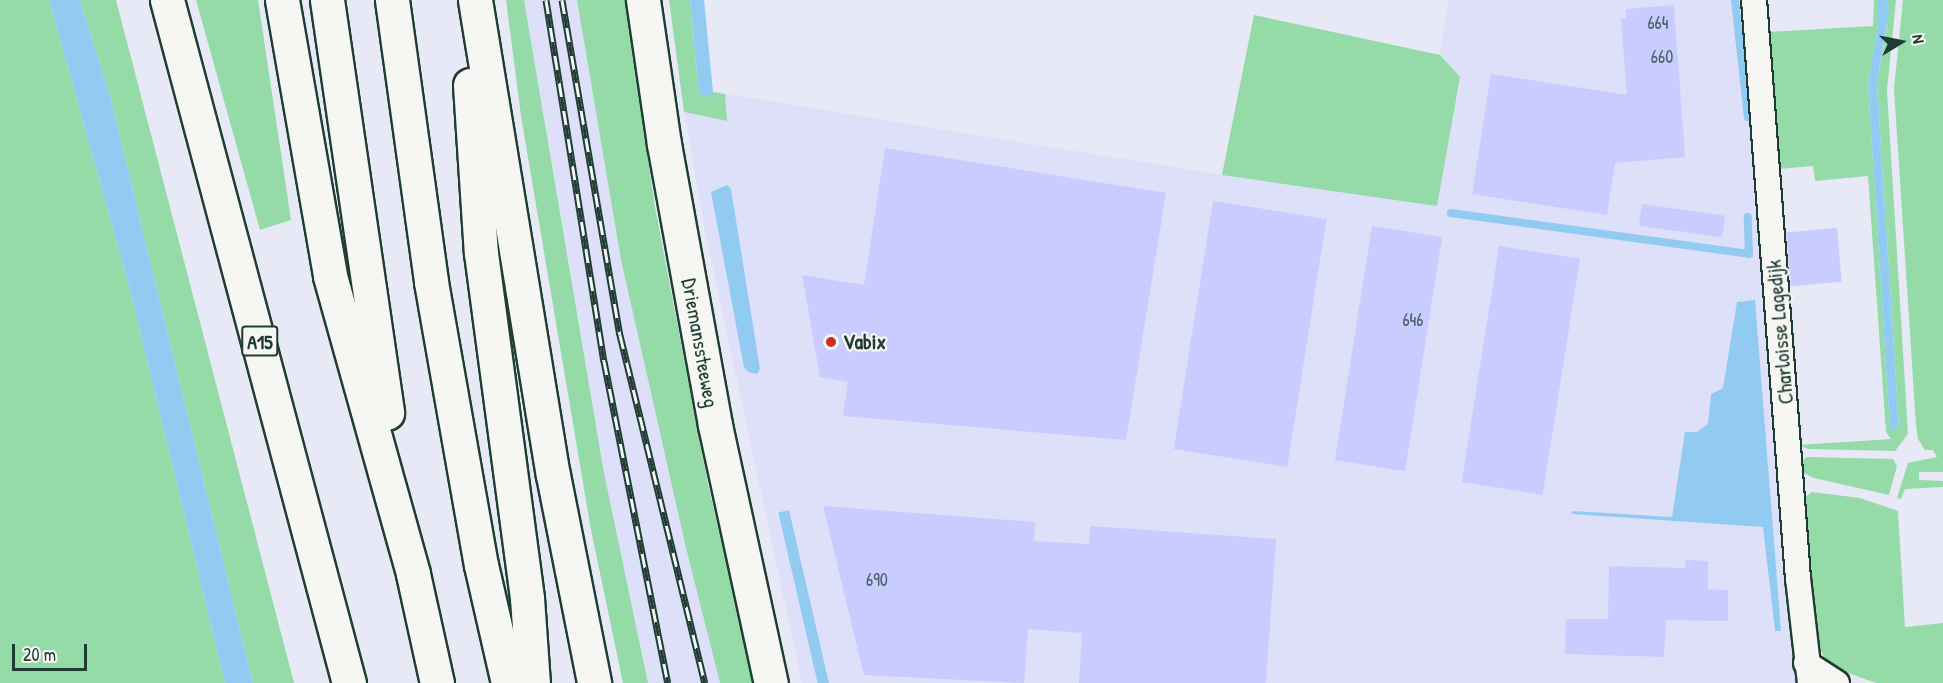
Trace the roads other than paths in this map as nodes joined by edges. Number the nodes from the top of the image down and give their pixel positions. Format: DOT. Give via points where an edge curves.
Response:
graph roads {
  1 [pos="167,0"];
  2 [pos="282,0"];
  3 [pos="327,0"];
  4 [pos="392,0"];
  5 [pos="464,0"];
  6 [pos="475,0"];
  7 [pos="643,0"];
  8 [pos="1754,0"];
  9 [pos="413,574"];
  10 [pos="1808,673"];
  11 [pos="350,683"];
  12 [pos="438,683"];
  13 [pos="507,683"];
  14 [pos="533,683"];
  15 [pos="594,683"];
  16 [pos="771,683"];
  17 [pos="1837,683"];
  1 -- 11 [label="main road, A15"];
  2 -- 9 [label="main road" via="330,276"];
  3 -- 9 [label="main road" via="364,269"];
  4 -- 13 [label="main road" via="431,282 481,565"];
  5 -- 14 [label="main road" via="481,253 527,598"];
  6 -- 15 [label="main road" via="554,475"];
  7 -- 16 [label="main road, Driemanssteeweg" via="666,156 715,425"];
  8 -- 10 [label="street, Charloisse Lagedijk"];
  9 -- 12 [label="main road"];
  10 -- 17 [label="street, Charloisse Lagedijk"];
}
